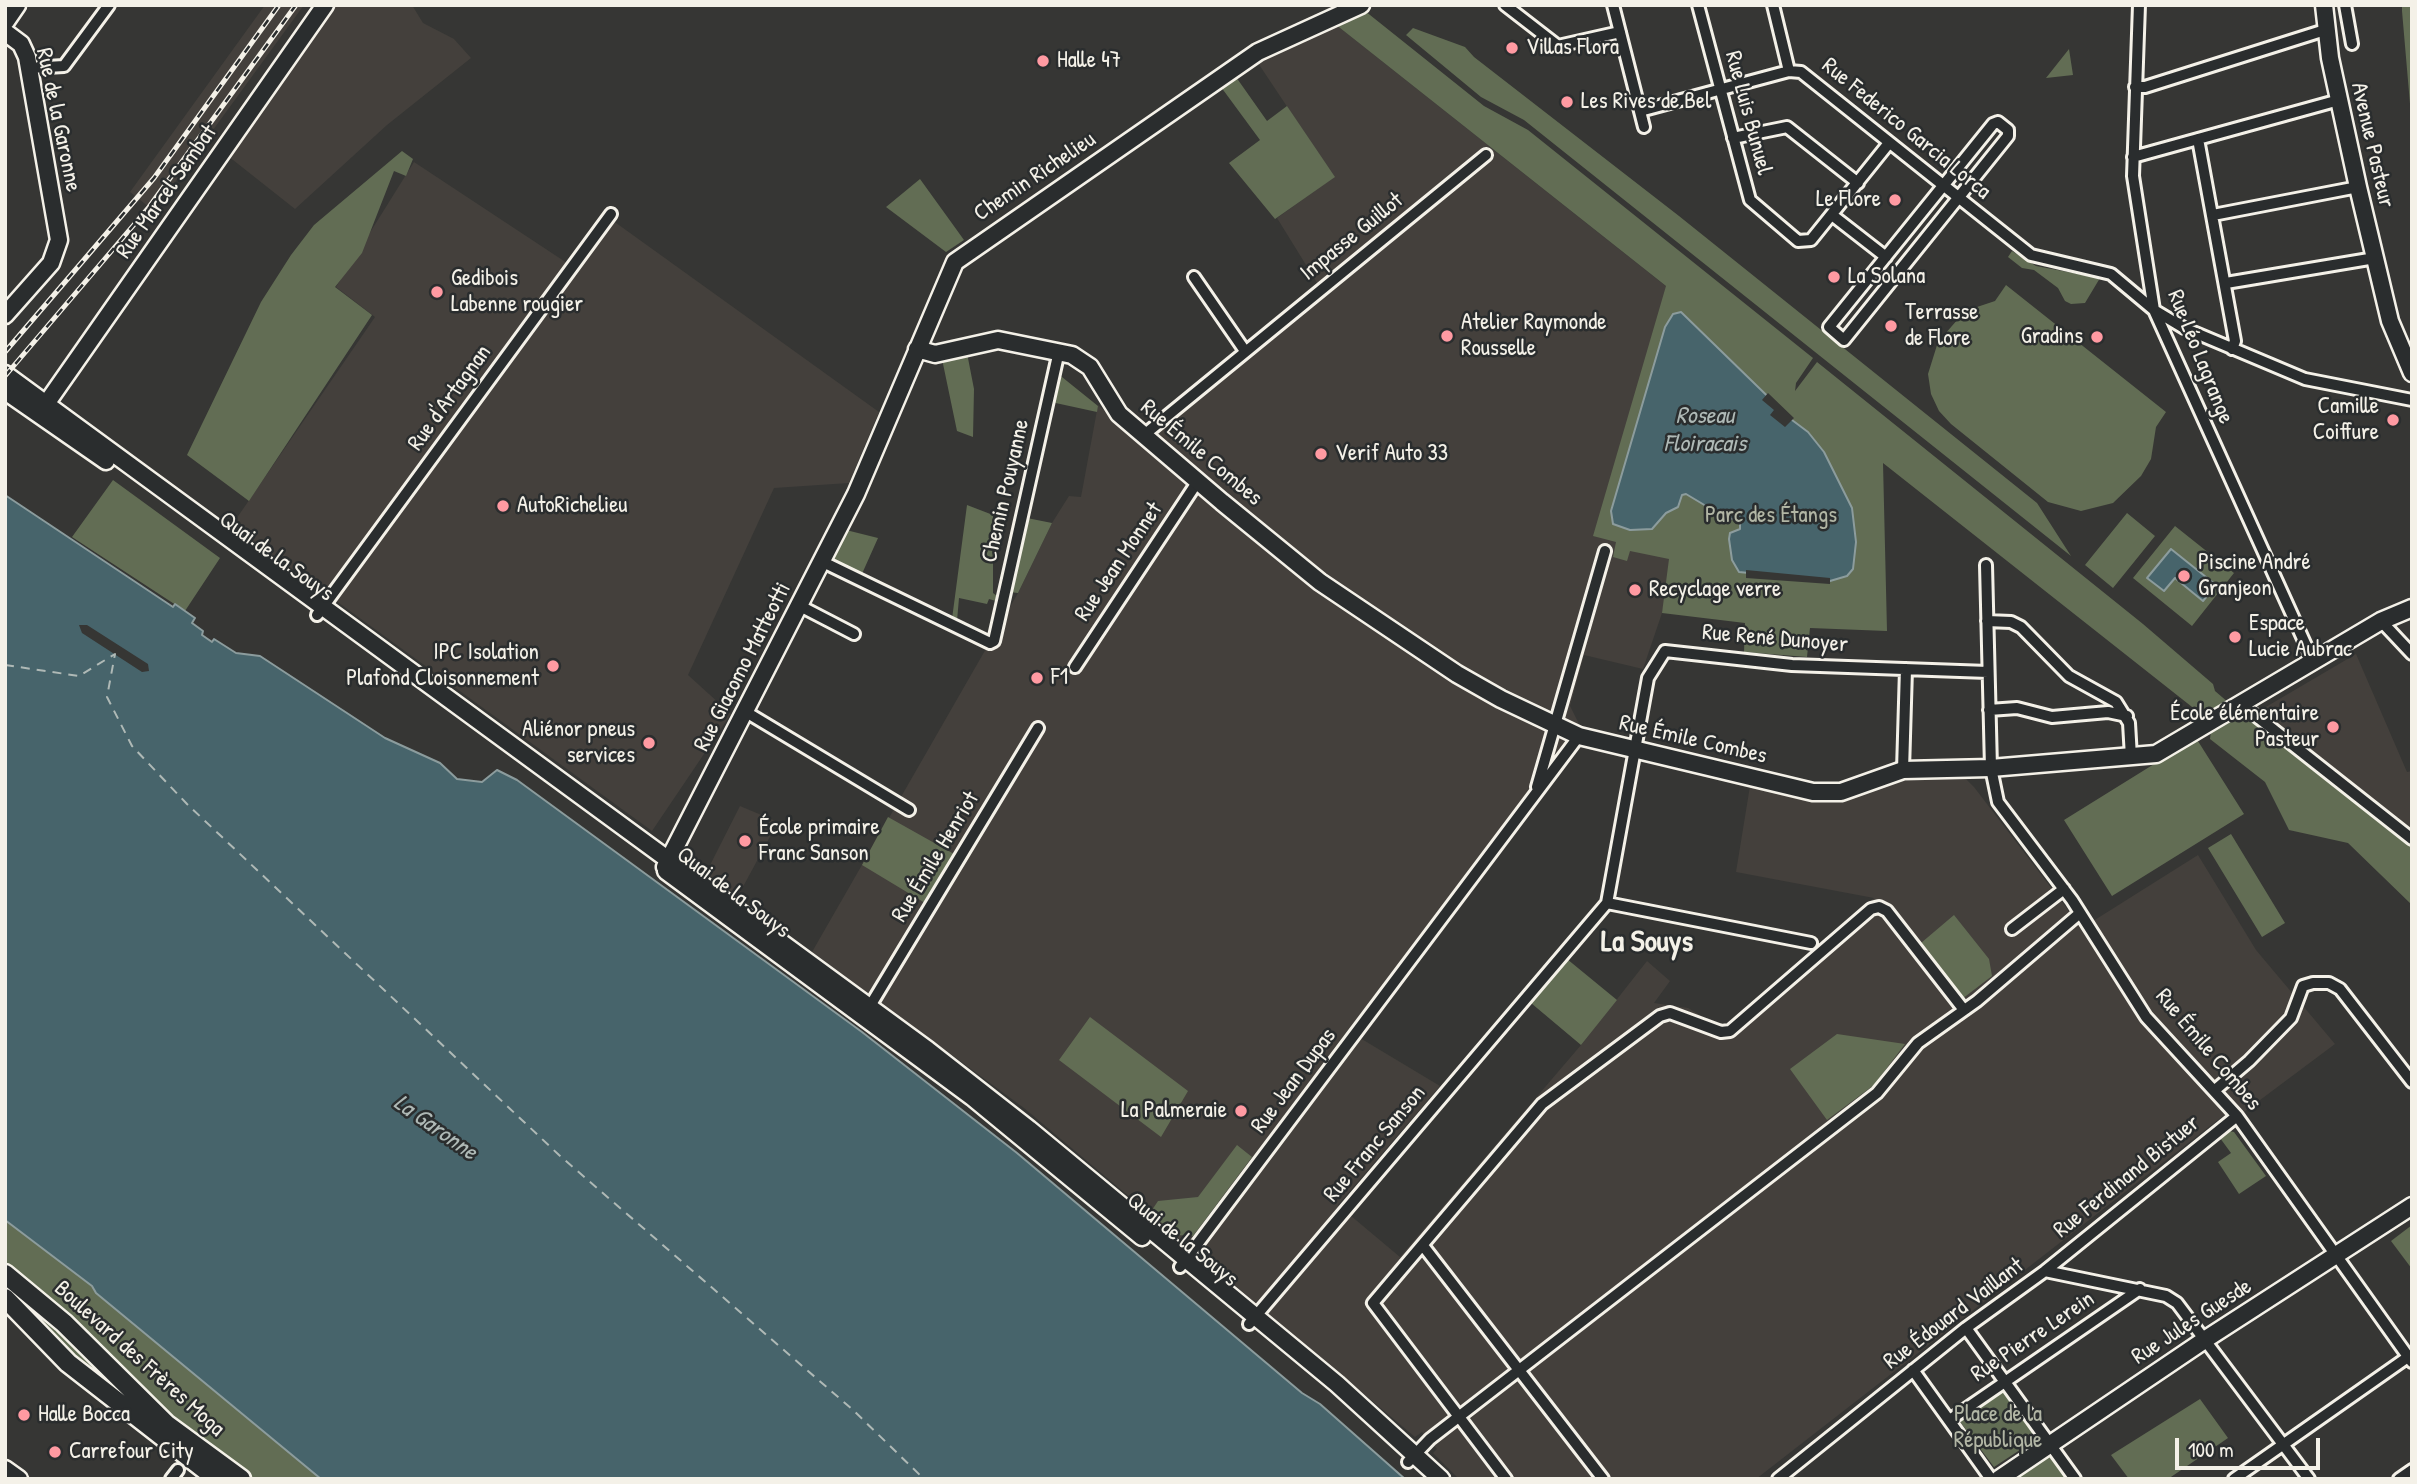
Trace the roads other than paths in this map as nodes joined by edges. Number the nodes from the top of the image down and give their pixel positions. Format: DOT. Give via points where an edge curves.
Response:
graph roads {
  1 [pos="16,5"];
  2 [pos="109,5"];
  3 [pos="325,5"];
  4 [pos="1361,5"];
  5 [pos="1505,5"];
  6 [pos="1613,5"];
  7 [pos="1698,5"];
  8 [pos="1773,5"];
  9 [pos="2139,5"];
  10 [pos="2325,5"];
  11 [pos="2345,5"];
  12 [pos="5,21"];
  13 [pos="2325,30"];
  14 [pos="5,32"];
  15 [pos="1620,32"];
  16 [pos="2352,44"];
  17 [pos="29,68"];
  18 [pos="1789,71"];
  19 [pos="2135,87"];
  20 [pos="1720,90"];
  21 [pos="2339,100"];
  22 [pos="1640,111"];
  23 [pos="1644,127"];
  24 [pos="1733,138"];
  25 [pos="2198,139"];
  26 [pos="1889,143"];
  27 [pos="1486,155"];
  28 [pos="2133,157"];
  29 [pos="1857,183"];
  30 [pos="1943,186"];
  31 [pos="2358,187"];
  32 [pos="1958,198"];
  33 [pos="611,214"];
  34 [pos="1832,215"];
  35 [pos="2213,215"];
  36 [pos="56,223"];
  37 [pos="1886,257"];
  38 [pos="2375,258"];
  39 [pos="1194,276"];
  40 [pos="2226,283"];
  41 [pos="5,301"];
  42 [pos="2154,310"];
  43 [pos="5,315"];
  44 [pos="917,349"];
  45 [pos="2232,349"];
  46 [pos="1059,351"];
  47 [pos="1245,351"];
  48 [pos="2412,373"];
  49 [pos="5,374"];
  50 [pos="6,391"];
  51 [pos="2412,400"];
  52 [pos="46,412"];
  53 [pos="1144,435"];
  54 [pos="1198,481"];
  55 [pos="856,494"];
  56 [pos="1605,551"];
  57 [pos="823,562"];
  58 [pos="1986,565"];
  59 [pos="800,606"];
  60 [pos="2412,608"];
  61 [pos="320,611"];
  62 [pos="1987,621"];
  63 [pos="2381,621"];
  64 [pos="854,634"];
  65 [pos="2412,654"];
  66 [pos="2313,661"];
  67 [pos="1075,667"];
  68 [pos="1906,669"];
  69 [pos="1988,672"];
  70 [pos="2241,704"];
  71 [pos="1989,710"];
  72 [pos="746,712"];
  73 [pos="2127,716"];
  74 [pos="1553,724"];
  75 [pos="1038,728"];
  76 [pos="1579,736"];
  77 [pos="1634,752"];
  78 [pos="2131,757"];
  79 [pos="1990,768"];
  80 [pos="1903,770"];
  81 [pos="1535,792"];
  82 [pos="909,810"];
  83 [pos="2412,839"];
  84 [pos="666,864"];
  85 [pos="2064,889"];
  86 [pos="1607,903"];
  87 [pos="2080,913"];
  88 [pos="2012,929"];
  89 [pos="1811,943"];
  90 [pos="1964,1010"];
  91 [pos="867,1012"];
  92 [pos="2412,1082"];
  93 [pos="2215,1090"];
  94 [pos="2236,1116"];
  95 [pos="2412,1206"];
  96 [pos="1424,1247"];
  97 [pos="2335,1256"];
  98 [pos="1184,1263"];
  99 [pos="2045,1271"];
  100 [pos="5,1274"];
  101 [pos="2140,1289"];
  102 [pos="5,1298"];
  103 [pos="1252,1320"];
  104 [pos="1966,1328"];
  105 [pos="2206,1339"];
  106 [pos="2410,1359"];
  107 [pos="1520,1369"];
  108 [pos="1913,1370"];
  109 [pos="2006,1381"];
  110 [pos="1459,1417"];
  111 [pos="1951,1419"];
  112 [pos="2050,1444"];
  113 [pos="2283,1444"];
  114 [pos="1412,1458"];
  115 [pos="2412,1470"];
  116 [pos="217,1479"];
  117 [pos="241,1479"];
  118 [pos="1427,1479"];
  119 [pos="1441,1479"];
  120 [pos="1506,1479"];
  121 [pos="1603,1479"];
  122 [pos="1778,1479"];
  123 [pos="1991,1479"];
  124 [pos="1999,1479"];
  125 [pos="2075,1479"];
  126 [pos="2234,1479"];
  127 [pos="2309,1479"];
  128 [pos="2399,1479"];
  1 -- 12 [label="main road"];
  2 -- 17 [label="street" via="64,66"];
  3 -- 52 [label="street, Rue Marcel Sembat"];
  4 -- 44 [label="street, Chemin Richelieu" via="1258,52 966,252 951,267"];
  5 -- 15 [label="street" via="1558,46"];
  6 -- 15 [label="street"];
  7 -- 20 [label="street, Rue Luis Bunuel"];
  8 -- 18 [label="street"];
  9 -- 19 [label="street, Rue Léo Lagrange"];
  10 -- 13 [label="street, Avenue Pasteur"];
  11 -- 16 [label="street"];
  13 -- 19 [label="street"];
  13 -- 21 [label="street, Avenue Pasteur"];
  14 -- 17 [label="street, Rue de la Garonne" via="21,44"];
  15 -- 22 [label="street"];
  17 -- 36 [label="street, Rue de la Garonne"];
  18 -- 20 [label="street, Rue Federico Garcia Lorca"];
  18 -- 26 [label="street, Rue Federico Garcia Lorca" via="1801,72"];
  19 -- 28 [label="street, Rue Léo Lagrange"];
  20 -- 22 [label="street, Rue Federico Garcia Lorca"];
  20 -- 24 [label="street, Rue Luis Bunuel"];
  21 -- 25 [label="street"];
  21 -- 31 [label="street, Avenue Pasteur"];
  22 -- 23 [label="street"];
  24 -- 29 [label="street" via="1787,127"];
  24 -- 34 [label="street, Rue Luis Bunuel" via="1750,200 1798,241 1811,240"];
  25 -- 28 [label="street"];
  25 -- 35 [label="street"];
  26 -- 29 [label="street, Rue Luis Bunuel"];
  26 -- 30 [label="street, Rue Federico Garcia Lorca"];
  27 -- 47 [label="street, Impasse Guillot"];
  28 -- 42 [label="street, Rue Léo Lagrange" via="2140,234"];
  29 -- 34 [label="street, Rue Luis Bunuel"];
  30 -- 32 [label="street, Rue Federico Garcia Lorca"];
  30 -- 32 [label="street" via="1993,124 1998,122 2008,130 2008,136"];
  30 -- 37 [label="street"];
  31 -- 35 [label="street"];
  31 -- 38 [label="street, Avenue Pasteur"];
  32 -- 37 [label="street" via="1844,340 1829,327"];
  32 -- 42 [label="street, Rue Federico Garcia Lorca" via="2031,255 2111,274"];
  33 -- 61 [label="street, Rue d'Artagnan"];
  34 -- 37 [label="street"];
  35 -- 40 [label="street"];
  36 -- 41 [label="street, Rue de la Garonne" via="46,252"];
  36 -- 43 [label="street, Rue de la Garonne" via="59,240 51,263"];
  38 -- 40 [label="street"];
  38 -- 48 [label="street, Avenue Pasteur" via="2390,321"];
  39 -- 47 [label="street"];
  40 -- 45 [label="street" via="2235,341"];
  42 -- 45 [label="street"];
  42 -- 66 [label="street, Rue Léo Lagrange"];
  44 -- 46 [label="street, Rue Émile Combes" via="935,354 998,340"];
  44 -- 55 [label="street, Chemin Richelieu"];
  45 -- 51 [label="street" via="2305,379"];
  46 -- 53 [label="street, Rue Émile Combes" via="1090,368 1119,414"];
  46 -- 57 [label="street, Chemin Pouyanne" via="994,641"];
  47 -- 53 [label="street, Impasse Guillot"];
  49 -- 52 [label="street"];
  50 -- 52 [label="street, Quai de la Souys"];
  52 -- 61 [label="street, Quai de la Souys"];
  53 -- 54 [label="street, Rue Émile Combes"];
  54 -- 67 [label="street, Rue Jean Monnet"];
  54 -- 74 [label="street, Rue Émile Combes" via="1320,582 1457,674"];
  55 -- 57 [label="street, Rue Giacomo Matteotti"];
  56 -- 74 [label="street"];
  57 -- 59 [label="street, Rue Giacomo Matteotti"];
  58 -- 62 [label="street"];
  59 -- 64 [label="street"];
  59 -- 72 [label="street, Rue Giacomo Matteotti"];
  60 -- 63 [label="street"];
  61 -- 84 [label="street, Quai de la Souys"];
  62 -- 69 [label="street"];
  62 -- 73 [label="street" via="2021,627 2064,672 2107,695"];
  63 -- 65 [label="street"];
  63 -- 66 [label="street"];
  66 -- 70 [label="street"];
  68 -- 69 [label="street, Rue René Dunoyer"];
  68 -- 77 [label="street, Rue René Dunoyer" via="1792,665 1665,651 1648,678"];
  68 -- 80 [label="street"];
  69 -- 71 [label="street"];
  70 -- 78 [label="street" via="2165,750"];
  70 -- 83 [label="street"];
  71 -- 73 [label="street" via="2017,708 2052,717 2108,712"];
  71 -- 79 [label="street"];
  72 -- 82 [label="street"];
  72 -- 84 [label="street, Rue Giacomo Matteotti"];
  73 -- 78 [label="street"];
  74 -- 76 [label="street, Rue Émile Combes"];
  74 -- 81 [label="street"];
  75 -- 91 [label="street, Rue Émile Henriot"];
  76 -- 77 [label="street, Rue Émile Combes"];
  76 -- 81 [label="street, Rue Jean Dupas"];
  77 -- 80 [label="street, Rue Émile Combes" via="1827,794"];
  77 -- 86 [label="street"];
  78 -- 79 [label="street"];
  79 -- 80 [label="street, Rue Émile Combes"];
  79 -- 85 [label="street, Rue Émile Combes" via="1998,802"];
  81 -- 98 [label="street, Rue Jean Dupas"];
  84 -- 91 [label="street, Quai de la Souys"];
  85 -- 87 [label="street, Rue Émile Combes"];
  85 -- 88 [label="street"];
  86 -- 89 [label="street"];
  86 -- 103 [label="street, Rue Franc Sanson"];
  87 -- 90 [label="street"];
  87 -- 93 [label="street, Rue Émile Combes" via="2146,1017"];
  90 -- 96 [label="street" via="1887,911 1871,909 1730,1031 1720,1032 1670,1013 1660,1016 1542,1104"];
  90 -- 107 [label="street" via="1918,1042 1877,1093"];
  91 -- 98 [label="street, Quai de la Souys"];
  92 -- 93 [label="street" via="2340,989 2314,983 2303,986 2291,1018"];
  93 -- 94 [label="street, Rue Émile Combes"];
  94 -- 97 [label="street, Rue Émile Combes"];
  94 -- 99 [label="street, Rue Ferdinand Bistuer"];
  95 -- 97 [label="street, Rue Jules Guesde"];
  96 -- 107 [label="street"];
  96 -- 110 [label="street" via="1373,1303"];
  97 -- 105 [label="street, Rue Jules Guesde"];
  97 -- 106 [label="street, Rue Émile Combes"];
  98 -- 103 [label="street, Quai de la Souys"];
  99 -- 101 [label="street, Rue Édouard Vaillant"];
  99 -- 104 [label="street, Rue Édouard Vaillant"];
  100 -- 117 [label="main road, Boulevard des Frères Moga" via="64,1323 166,1424"];
  101 -- 105 [label="street, Rue Édouard Vaillant" via="2176,1303"];
  101 -- 109 [label="street, Rue Pierre Lerein"];
  102 -- 116 [label="main road, Boulevard des Frères Moga" via="68,1363"];
  103 -- 114 [label="street, Quai de la Souys"];
  104 -- 108 [label="street, Rue Édouard Vaillant"];
  104 -- 109 [label="street"];
  105 -- 112 [label="street, Rue Jules Guesde"];
  105 -- 113 [label="street, Rue Édouard Vaillant"];
  106 -- 113 [label="street"];
  107 -- 110 [label="street"];
  107 -- 121 [label="street"];
  108 -- 111 [label="street"];
  108 -- 122 [label="street, Rue Édouard Vaillant"];
  109 -- 111 [label="street, Rue Pierre Lerein"];
  109 -- 112 [label="street"];
  110 -- 114 [label="street"];
  110 -- 120 [label="street"];
  111 -- 123 [label="street"];
  112 -- 124 [label="street, Rue Jules Guesde"];
  112 -- 125 [label="street"];
  113 -- 126 [label="street"];
  113 -- 127 [label="street, Rue Édouard Vaillant"];
  114 -- 118 [label="street, Quai de la Souys"];
  114 -- 119 [label="street, Quai de la Souys"];
  115 -- 128 [label="street"];
}
